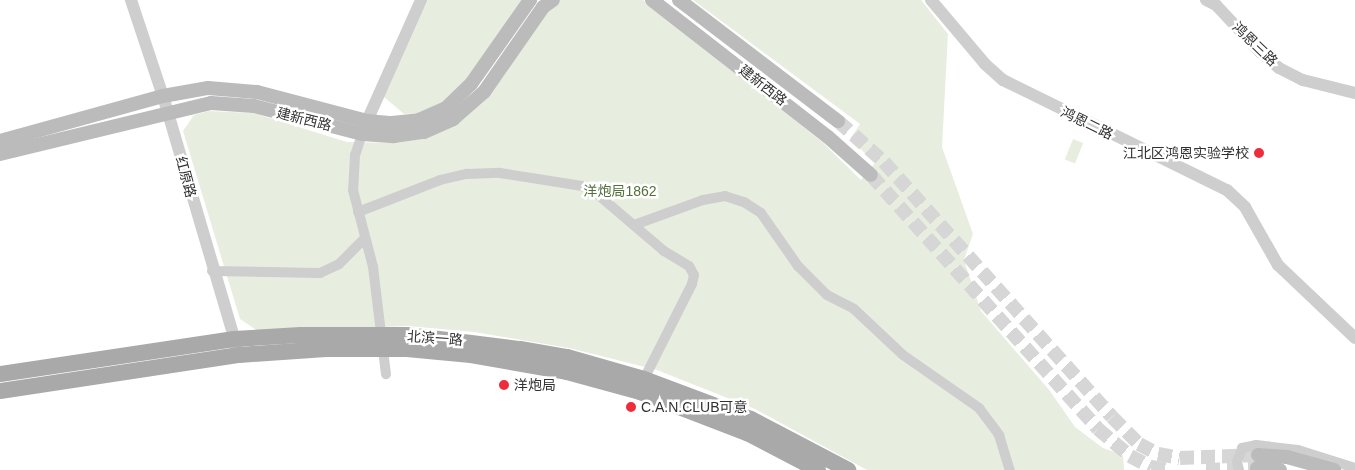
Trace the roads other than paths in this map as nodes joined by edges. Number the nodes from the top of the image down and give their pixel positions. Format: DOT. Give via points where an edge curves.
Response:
graph roads {
  1 [pos="130,0"];
  2 [pos="421,0"];
  3 [pos="530,0"];
  4 [pos="553,0"];
  5 [pos="652,0"];
  6 [pos="680,0"];
  7 [pos="931,0"];
  8 [pos="1212,2"];
  9 [pos="1355,93"];
  10 [pos="164,96"];
  11 [pos="168,111"];
  12 [pos="838,121"];
  13 [pos="365,128"];
  14 [pos="0,141"];
  15 [pos="0,154"];
  16 [pos="871,175"];
  17 [pos="358,212"];
  18 [pos="634,225"];
  19 [pos="365,238"];
  20 [pos="212,271"];
  21 [pos="1355,338"];
  22 [pos="237,347"];
  23 [pos="0,374"];
  24 [pos="386,374"];
  25 [pos="644,379"];
  26 [pos="0,391"];
  27 [pos="1355,468"];
  28 [pos="818,470"];
  29 [pos="848,470"];
  30 [pos="1010,470"];
  31 [pos="1239,470"];
  32 [pos="1280,470"];
  33 [pos="1334,470"];
  1 -- 10 [label="street, 红原路"];
  2 -- 13 [label="street"];
  3 -- 13 [label="main road, 建新西路" via="471,84 446,108 419,120"];
  4 -- 13 [label="main road, 建新西路" via="543,7 484,92 453,119 424,132 394,136"];
  5 -- 16 [label="main road, 建新西路" via="813,125"];
  6 -- 12 [label="main road, 建新西路"];
  7 -- 21 [label="street, 鸿恩二路" via="985,64 1004,80 1227,190 1245,207 1278,265"];
  8 -- 9 [label="street, 鸿恩三路" via="1279,68 1303,80"];
  10 -- 11 [label="street, 红原路"];
  10 -- 13 [label="main road, 建新西路" via="208,88 257,92"];
  10 -- 14 [label="main road, 建新西路"];
  11 -- 13 [label="main road, 建新西路" via="211,103 254,106"];
  11 -- 15 [label="main road, 建新西路"];
  11 -- 20 [label="street, 红原路"];
  13 -- 17 [label="street" via="355,155 353,190"];
  17 -- 18 [label="street" via="440,180 467,174 500,173 582,186"];
  17 -- 19 [label="street"];
  18 -- 25 [label="street" via="689,266 694,274"];
  18 -- 30 [label="street" via="703,200 725,196 744,202 761,213 798,266 827,295 854,309 903,355 979,408 999,436"];
  19 -- 20 [label="street" via="339,264 320,273"];
  19 -- 24 [label="street" via="380,304"];
  20 -- 22 [label="street, 红原路"];
  22 -- 23 [label="main road, 北滨一路"];
  22 -- 25 [label="main road, 北滨一路, bridge" via="326,334 407,335 567,357"];
  22 -- 26 [label="main road, 北滨一路, bridge"];
  22 -- 28 [label="main road, 北滨一路, bridge" via="407,349 472,355 567,372 640,392 747,433"];
  25 -- 29 [label="main road, 北滨一路" via="751,419"];
  27 -- 31 [label="street" via="1298,450 1256,446 1242,448 1236,462"];
  32 -- 33 [label="main road" via="1257,462 1288,457"];
}
